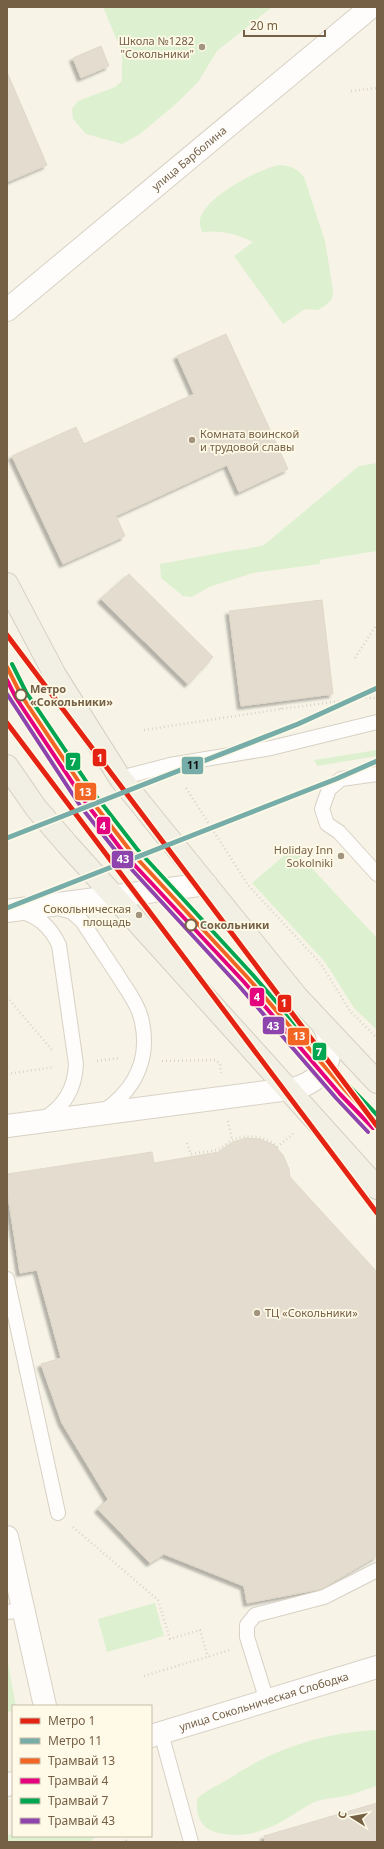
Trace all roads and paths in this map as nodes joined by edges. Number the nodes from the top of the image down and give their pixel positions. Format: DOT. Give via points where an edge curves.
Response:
graph roads {
  1 [pos="371,7"];
  2 [pos="377,88"];
  3 [pos="351,92"];
  4 [pos="7,310"];
  5 [pos="7,584"];
  6 [pos="377,624"];
  7 [pos="355,658"];
  8 [pos="377,698"];
  9 [pos="280,700"];
  10 [pos="281,709"];
  11 [pos="377,722"];
  12 [pos="144,730"];
  13 [pos="7,766"];
  14 [pos="377,774"];
  15 [pos="120,778"];
  16 [pos="186,788"];
  17 [pos="377,874"];
  18 [pos="206,884"];
  19 [pos="115,897"];
  20 [pos="46,906"];
  21 [pos="8,911"];
  22 [pos="7,997"];
  23 [pos="324,1026"];
  24 [pos="377,1038"];
  25 [pos="55,1054"];
  26 [pos="123,1057"];
  27 [pos="161,1061"];
  28 [pos="93,1062"];
  29 [pos="58,1067"];
  30 [pos="7,1074"];
  31 [pos="222,1075"];
  32 [pos="377,1082"];
  33 [pos="288,1090"];
  34 [pos="101,1114"];
  35 [pos="228,1119"];
  36 [pos="17,1125"];
  37 [pos="295,1132"];
  38 [pos="232,1140"];
  39 [pos="187,1143"];
  40 [pos="377,1188"];
  41 [pos="7,1279"];
  42 [pos="58,1514"];
  43 [pos="7,1537"];
  44 [pos="377,1570"];
  45 [pos="15,1611"];
  46 [pos="250,1644"];
  47 [pos="208,1657"];
  48 [pos="377,1667"];
  49 [pos="144,1676"];
  50 [pos="267,1701"];
  51 [pos="45,1705"];
  52 [pos="156,1735"];
  53 [pos="191,1842"];
  1 -- 4 [label="street, улица Барболина"];
  2 -- 3 [label="path"];
  5 -- 15 [label="main road" via="56,675"];
  6 -- 7 [label="path"];
  8 -- 10 [label="path"];
  9 -- 10 [label="path"];
  10 -- 12 [label="path"];
  11 -- 15 [label="lane" via="271,748 170,765"];
  13 -- 19 [label="main road" via="36,808"];
  14 -- 17 [label="lane" via="341,779 329,789 322,808 327,824 339,832"];
  15 -- 18 [label="main road"];
  16 -- 24 [label="path" via="248,885 321,964 350,1011"];
  18 -- 19 [label="street"];
  18 -- 23 [label="main road" via="297,998"];
  19 -- 20 [label="street"];
  19 -- 33 [label="main road"];
  20 -- 21 [label="street"];
  20 -- 34 [label="lane" via="72,912 82,920 134,1001 142,1022 144,1043 141,1065 132,1084 118,1101"];
  21 -- 36 [label="lane" via="35,917 50,929 59,945 76,1064 76,1077 70,1094 58,1108 44,1119"];
  22 -- 25 [label="path"];
  23 -- 32 [label="main road"];
  23 -- 33 [label="street" via="330,1048 326,1068 312,1082"];
  26 -- 28 [label="path"];
  27 -- 31 [label="path" via="216,1060 220,1064"];
  29 -- 30 [label="path"];
  33 -- 34 [label="street"];
  33 -- 40 [label="main road"];
  34 -- 36 [label="street"];
  35 -- 38 [label="path"];
  37 -- 38 [label="path" via="276,1147 261,1138 246,1137"];
  38 -- 39 [label="path" via="220,1149 191,1154"];
  41 -- 42 [label="lane"];
  42 -- 47 [label="path" via="158,1600 170,1639 200,1630"];
  43 -- 45 [label="street"];
  44 -- 46 [label="lane" via="324,1597 255,1616 247,1625"];
  45 -- 51 [label="street"];
  46 -- 47 [label="path"];
  46 -- 50 [label="lane"];
  47 -- 49 [label="path"];
  48 -- 50 [label="street, улица Сокольническая Слободка"];
  50 -- 52 [label="street, улица Сокольническая Слободка"];
  52 -- 53 [label="lane"];
}
